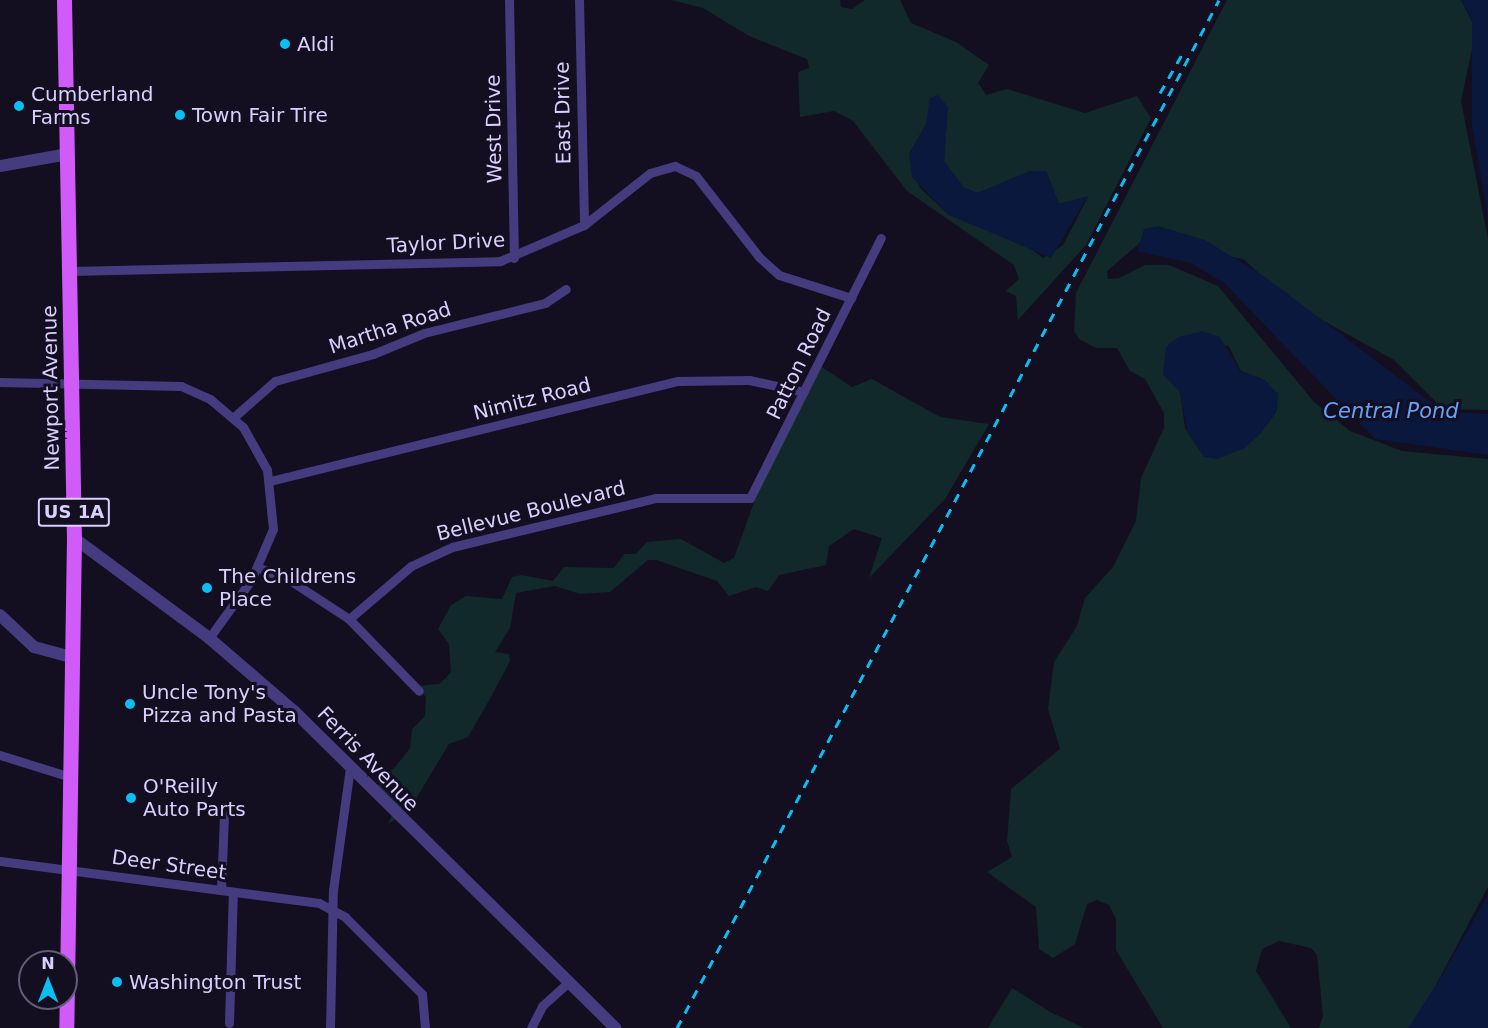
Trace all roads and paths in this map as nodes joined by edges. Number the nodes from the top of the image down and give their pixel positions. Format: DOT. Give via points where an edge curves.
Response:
graph roads {
  1 [pos="64,0"];
  2 [pos="509,0"];
  3 [pos="579,0"];
  4 [pos="68,154"];
  5 [pos="0,166"];
  6 [pos="584,225"];
  7 [pos="881,238"];
  8 [pos="514,258"];
  9 [pos="71,271"];
  10 [pos="566,289"];
  11 [pos="851,298"];
  12 [pos="0,382"];
  13 [pos="71,382"];
  14 [pos="804,392"];
  15 [pos="234,417"];
  16 [pos="270,482"];
  17 [pos="744,501"];
  18 [pos="74,538"];
  19 [pos="257,567"];
  20 [pos="0,615"];
  21 [pos="350,619"];
  22 [pos="209,638"];
  23 [pos="71,657"];
  24 [pos="419,691"];
  25 [pos="0,755"];
  26 [pos="350,768"];
  27 [pos="70,777"];
  28 [pos="224,815"];
  29 [pos="0,861"];
  30 [pos="68,870"];
  31 [pos="221,890"];
  32 [pos="233,892"];
  33 [pos="331,908"];
  34 [pos="568,982"];
  35 [pos="229,1023"];
  36 [pos="66,1028"];
  37 [pos="330,1028"];
  38 [pos="425,1028"];
  39 [pos="531,1028"];
  40 [pos="616,1028"];
  1 -- 4 [label="main road, Newport Avenue / US 1A"];
  2 -- 8 [label="street, West Drive"];
  3 -- 6 [label="street, East Drive"];
  4 -- 5 [label="street"];
  4 -- 9 [label="main road, Newport Avenue / US 1A"];
  6 -- 8 [label="street, Taylor Drive"];
  6 -- 11 [label="street, Taylor Drive" via="650,173 675,166 696,176 759,257 779,275"];
  7 -- 11 [label="street, Patton Road"];
  8 -- 9 [label="street, Taylor Drive"];
  9 -- 13 [label="main road, Newport Avenue / US 1A"];
  10 -- 15 [label="street, Martha Road" via="545,303 424,333 381,352 275,381"];
  11 -- 14 [label="street, Patton Road"];
  12 -- 13 [label="street"];
  13 -- 15 [label="street" via="181,386"];
  13 -- 18 [label="main road, Newport Avenue / US 1A"];
  14 -- 16 [label="street, Nimitz Road" via="748,380 678,381"];
  14 -- 17 [label="street, Patton Road" via="757,489"];
  15 -- 16 [label="street" via="256,447"];
  16 -- 19 [label="street" via="273,529"];
  17 -- 21 [label="street, Bellevue Boulevard" via="656,498 452,547 411,566"];
  18 -- 22 [label="street, Ferris Avenue"];
  18 -- 23 [label="main road, Newport Avenue / US 1A"];
  19 -- 21 [label="street" via="291,581"];
  19 -- 22 [label="street"];
  20 -- 23 [label="street" via="33,647"];
  21 -- 24 [label="street"];
  22 -- 26 [label="street, Ferris Avenue" via="295,711"];
  23 -- 27 [label="main road, Newport Avenue / US 1A"];
  25 -- 27 [label="street"];
  26 -- 33 [label="street"];
  26 -- 34 [label="street, Ferris Avenue"];
  27 -- 30 [label="main road, Newport Avenue / US 1A"];
  28 -- 31 [label="street"];
  29 -- 30 [label="street, Deer Street"];
  30 -- 31 [label="street, Deer Street"];
  30 -- 36 [label="main road, Newport Avenue / US 1A"];
  31 -- 32 [label="street, Deer Street"];
  32 -- 33 [label="street, Deer Street"];
  32 -- 35 [label="street"];
  33 -- 37 [label="street"];
  33 -- 38 [label="street" via="422,994"];
  34 -- 39 [label="street" via="542,1006"];
  34 -- 40 [label="street, Ferris Avenue"];
}
